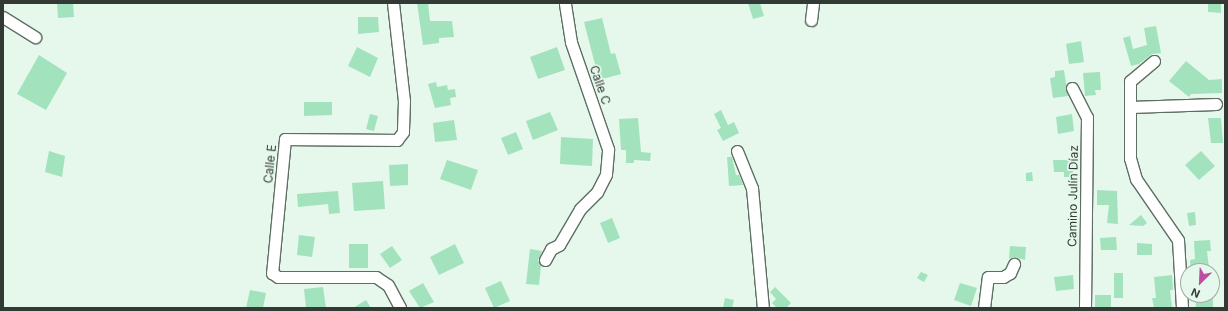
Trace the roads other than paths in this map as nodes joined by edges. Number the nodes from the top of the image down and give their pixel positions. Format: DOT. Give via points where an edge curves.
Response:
graph roads {
  1 [pos="393,3"];
  2 [pos="565,3"];
  3 [pos="813,3"];
  4 [pos="3,17"];
  5 [pos="811,20"];
  6 [pos="35,37"];
  7 [pos="1154,61"];
  8 [pos="1072,88"];
  9 [pos="1216,104"];
  10 [pos="1130,107"];
  11 [pos="737,151"];
  12 [pos="545,260"];
  13 [pos="1014,264"];
  14 [pos="400,308"];
  15 [pos="763,308"];
  16 [pos="984,308"];
  17 [pos="1085,308"];
  18 [pos="1182,308"];
  1 -- 14 [label="street, Calle E" via="404,101 403,132 397,140 285,139 272,273 278,277 376,277 388,285"];
  2 -- 12 [label="street, Calle C" via="572,42 608,148 606,174 597,192 580,209 559,245 552,249"];
  3 -- 5 [label="street"];
  4 -- 6 [label="street"];
  7 -- 10 [label="street" via="1130,81"];
  8 -- 17 [label="street, Camino Julín Díaz" via="1086,117"];
  9 -- 10 [label="street"];
  10 -- 18 [label="street" via="1130,158 1136,179 1178,240"];
  11 -- 15 [label="street" via="752,188"];
  13 -- 16 [label="street" via="1010,273 1003,277 988,277"];
}
